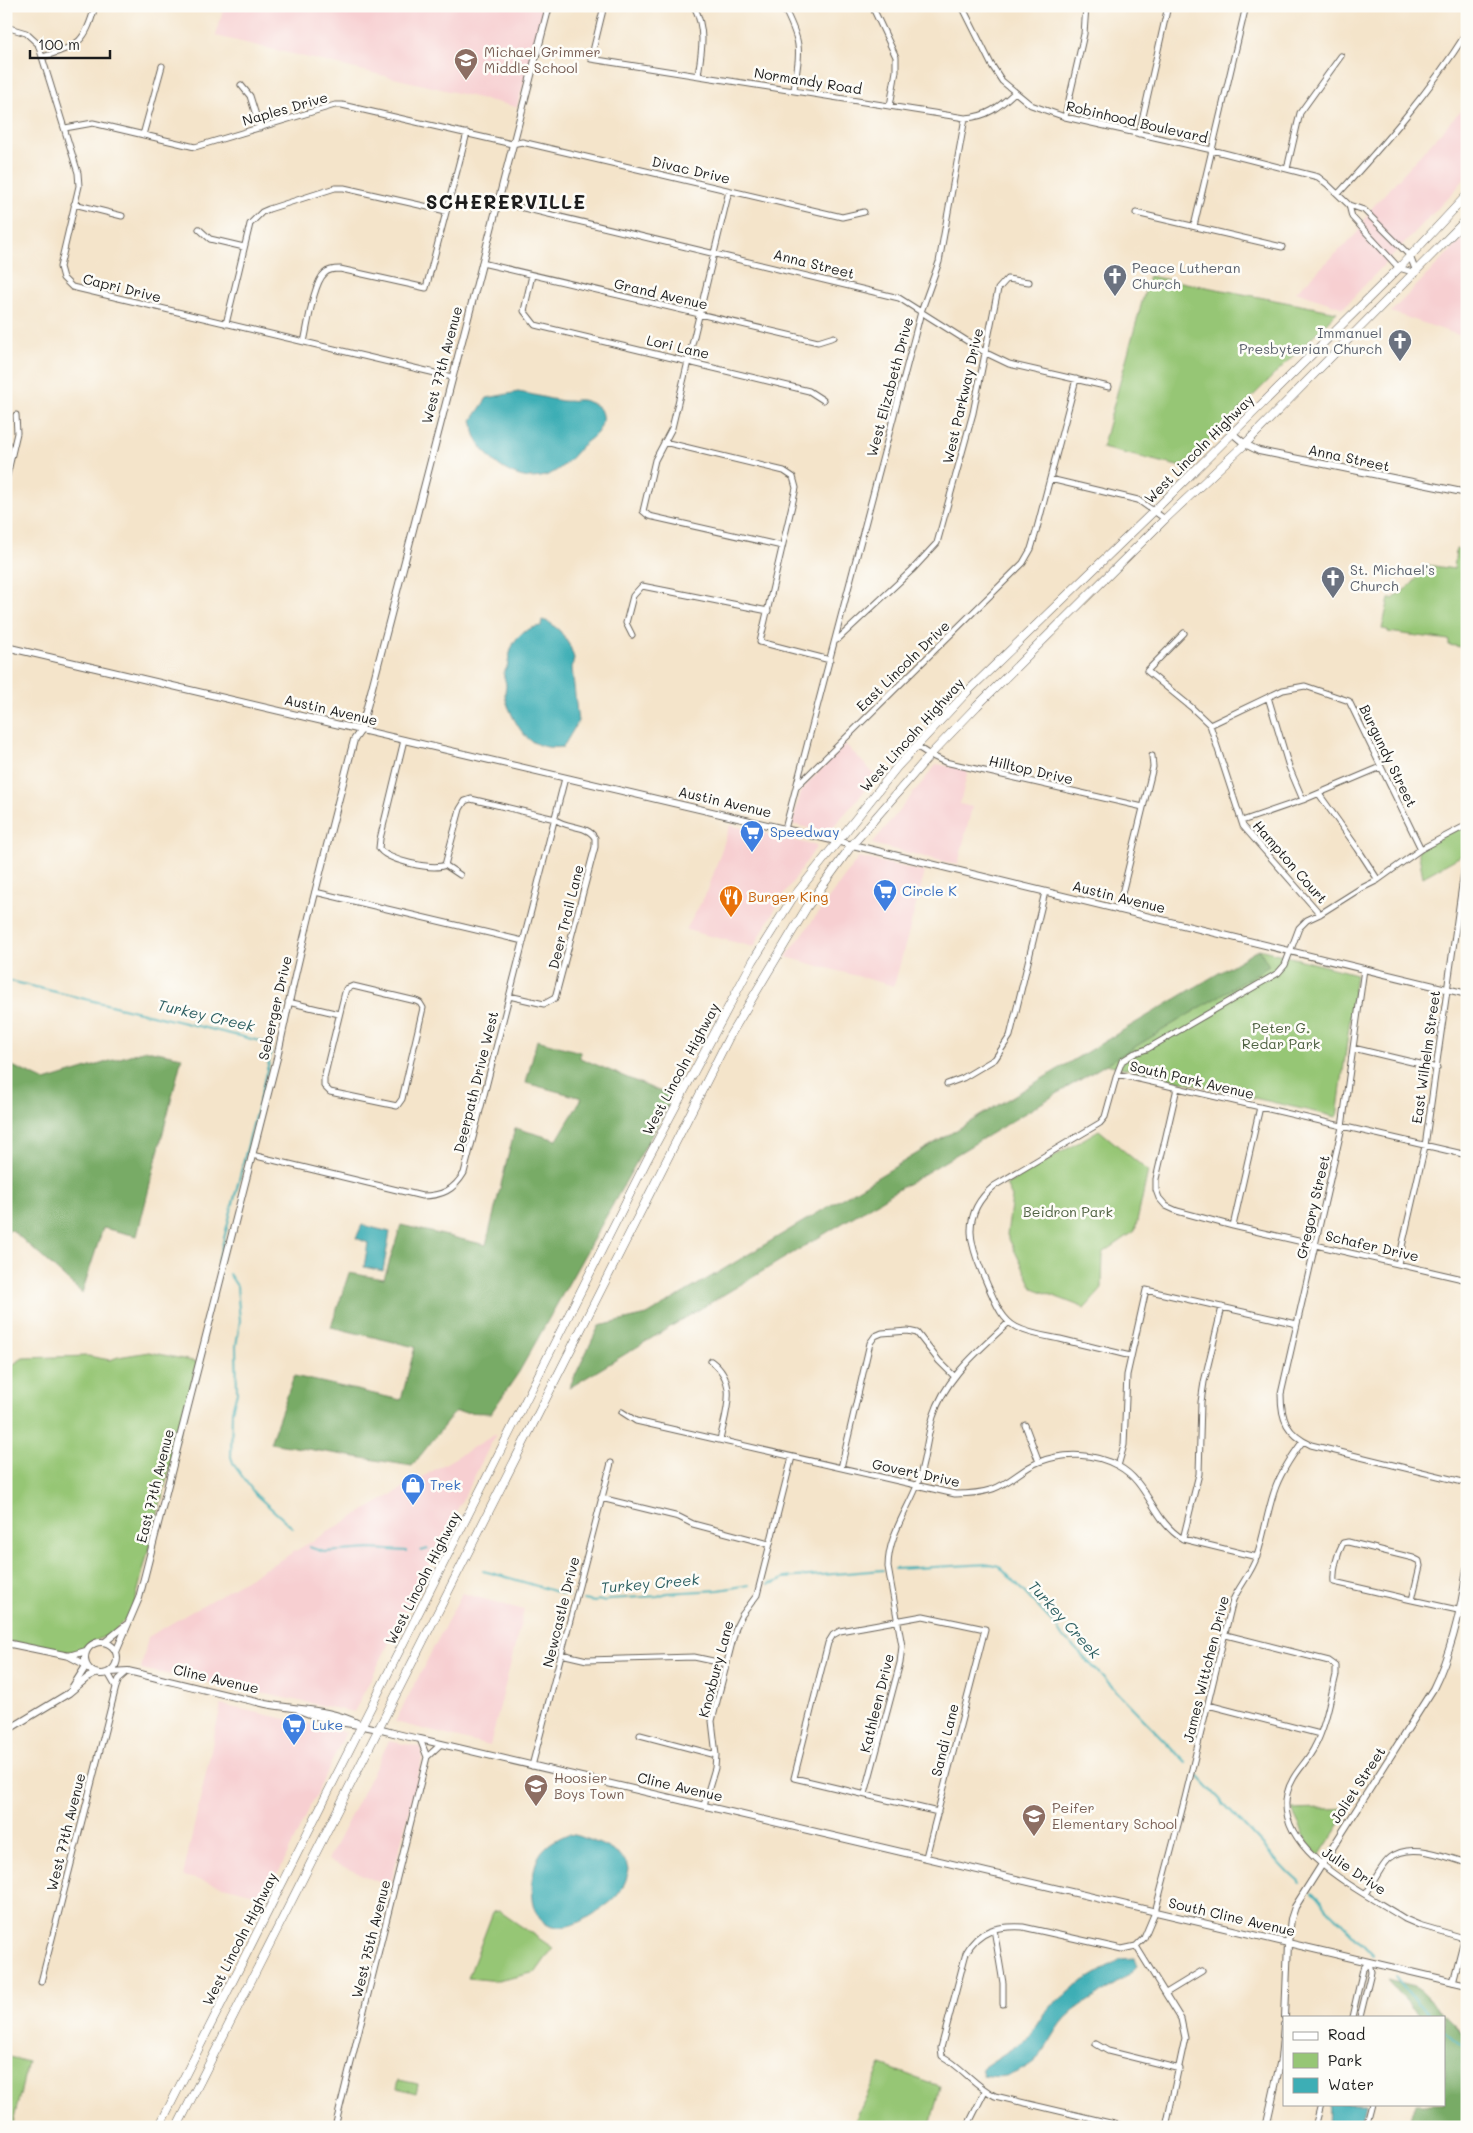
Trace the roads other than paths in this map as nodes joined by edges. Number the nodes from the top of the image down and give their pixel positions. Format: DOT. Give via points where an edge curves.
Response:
graph roads {
  1 [pos="95,6"];
  2 [pos="549,6"];
  3 [pos="604,6"];
  4 [pos="694,6"];
  5 [pos="783,6"];
  6 [pos="872,6"];
  7 [pos="962,6"];
  8 [pos="1086,6"];
  9 [pos="1168,6"];
  10 [pos="1246,6"];
  11 [pos="6,27"];
  12 [pos="1467,32"];
  13 [pos="42,56"];
  14 [pos="1341,56"];
  15 [pos="162,66"];
  16 [pos="698,75"];
  17 [pos="241,85"];
  18 [pos="794,90"];
  19 [pos="1014,93"];
  20 [pos="890,106"];
  21 [pos="1065,117"];
  22 [pos="965,118"];
  23 [pos="65,128"];
  24 [pos="260,128"];
  25 [pos="467,133"];
  26 [pos="1139,134"];
  27 [pos="143,135"];
  28 [pos="512,144"];
  29 [pos="1212,150"];
  30 [pos="1287,169"];
  31 [pos="729,191"];
  32 [pos="1338,194"];
  33 [pos="1467,195"];
  34 [pos="498,202"];
  35 [pos="74,204"];
  36 [pos="1349,205"];
  37 [pos="446,211"];
  38 [pos="864,212"];
  39 [pos="1136,213"];
  40 [pos="122,216"];
  41 [pos="1467,219"];
  42 [pos="1194,226"];
  43 [pos="199,229"];
  44 [pos="244,247"];
  45 [pos="1282,247"];
  46 [pos="714,253"];
  47 [pos="1410,256"];
  48 [pos="482,263"];
  49 [pos="1399,268"];
  50 [pos="1416,273"];
  51 [pos="532,275"];
  52 [pos="1030,282"];
  53 [pos="921,312"];
  54 [pos="700,315"];
  55 [pos="226,324"];
  56 [pos="834,337"];
  57 [pos="304,342"];
  58 [pos="986,353"];
  59 [pos="688,361"];
  60 [pos="452,377"];
  61 [pos="1076,379"];
  62 [pos="1109,387"];
  63 [pos="823,400"];
  64 [pos="16,415"];
  65 [pos="1232,433"];
  66 [pos="664,442"];
  67 [pos="1245,444"];
  68 [pos="1050,478"];
  69 [pos="6,480"];
  70 [pos="1467,493"];
  71 [pos="1154,511"];
  72 [pos="1165,518"];
  73 [pos="782,546"];
  74 [pos="768,611"];
  75 [pos="1184,633"];
  76 [pos="632,635"];
  77 [pos="836,641"];
  78 [pos="6,647"];
  79 [pos="830,660"];
  80 [pos="1268,697"];
  81 [pos="1210,725"];
  82 [pos="361,730"];
  83 [pos="404,740"];
  84 [pos="916,746"];
  85 [pos="930,755"];
  86 [pos="1152,756"];
  87 [pos="1381,767"];
  88 [pos="565,778"];
  89 [pos="798,785"];
  90 [pos="1319,794"];
  91 [pos="1303,800"];
  92 [pos="1144,807"];
  93 [pos="555,819"];
  94 [pos="1242,821"];
  95 [pos="1467,825"];
  96 [pos="785,829"];
  97 [pos="836,841"];
  98 [pos="852,846"];
  99 [pos="1421,849"];
  100 [pos="1467,850"];
  101 [pos="445,865"];
  102 [pos="460,875"];
  103 [pos="1378,880"];
  104 [pos="315,892"];
  105 [pos="1045,892"];
  106 [pos="1118,910"];
  107 [pos="1320,914"];
  108 [pos="523,941"];
  109 [pos="1290,951"];
  110 [pos="1364,969"];
  111 [pos="1447,989"];
  112 [pos="1467,994"];
  113 [pos="509,996"];
  114 [pos="288,1002"];
  115 [pos="339,1014"];
  116 [pos="1353,1048"];
  117 [pos="1437,1068"];
  118 [pos="1116,1074"];
  119 [pos="947,1084"];
  120 [pos="1177,1088"];
  121 [pos="1260,1107"];
  122 [pos="1342,1127"];
  123 [pos="1425,1146"];
  124 [pos="252,1155"];
  125 [pos="1467,1155"];
  126 [pos="1233,1226"];
  127 [pos="1316,1245"];
  128 [pos="1398,1264"];
  129 [pos="1467,1280"];
  130 [pos="1222,1307"];
  131 [pos="1009,1322"];
  132 [pos="1297,1324"];
  133 [pos="202,1352"];
  134 [pos="1131,1356"];
  135 [pos="711,1361"];
  136 [pos="954,1376"];
  137 [pos="622,1412"];
  138 [pos="1025,1425"];
  139 [pos="720,1440"];
  140 [pos="1303,1441"];
  141 [pos="792,1457"];
  142 [pos="1039,1462"];
  143 [pos="611,1463"];
  144 [pos="1118,1466"];
  145 [pos="841,1468"];
  146 [pos="1467,1483"];
  147 [pos="917,1486"];
  148 [pos="602,1498"];
  149 [pos="1183,1538"];
  150 [pos="769,1544"];
  151 [pos="1257,1556"];
  152 [pos="1467,1569"];
  153 [pos="1412,1600"];
  154 [pos="1463,1612"];
  155 [pos="899,1620"];
  156 [pos="127,1624"];
  157 [pos="1226,1635"];
  158 [pos="105,1642"];
  159 [pos="6,1643"];
  160 [pos="86,1651"];
  161 [pos="116,1653"];
  162 [pos="561,1654"];
  163 [pos="69,1656"];
  164 [pos="727,1664"];
  165 [pos="86,1666"];
  166 [pos="128,1671"];
  167 [pos="109,1672"];
  168 [pos="95,1674"];
  169 [pos="116,1687"];
  170 [pos="69,1693"];
  171 [pos="1208,1705"];
  172 [pos="362,1726"];
  173 [pos="378,1730"];
  174 [pos="6,1731"];
  175 [pos="1320,1734"];
  176 [pos="640,1735"];
  177 [pos="420,1739"];
  178 [pos="441,1744"];
  179 [pos="716,1755"];
  180 [pos="427,1757"];
  181 [pos="532,1766"];
  182 [pos="865,1794"];
  183 [pos="704,1806"];
  184 [pos="938,1812"];
  185 [pos="926,1858"];
  186 [pos="1467,1863"];
  187 [pos="1320,1865"];
  188 [pos="992,1873"];
  189 [pos="1366,1894"];
  190 [pos="1155,1912"];
  191 [pos="1467,1928"];
  192 [pos="994,1929"];
  193 [pos="1464,1938"];
  194 [pos="1288,1942"];
  195 [pos="1136,1946"];
  196 [pos="1369,1962"];
  197 [pos="1202,1971"];
  198 [pos="41,1982"];
  199 [pos="1453,1982"];
  200 [pos="1467,1985"];
  201 [pos="1166,1993"];
  202 [pos="1003,2004"];
  203 [pos="1285,2016"];
  204 [pos="1352,2016"];
  205 [pos="1360,2016"];
  206 [pos="1283,2036"];
  207 [pos="1096,2044"];
  208 [pos="1180,2069"];
  209 [pos="984,2091"];
  210 [pos="1320,2106"];
  211 [pos="1371,2106"];
  212 [pos="159,2127"];
  213 [pos="177,2127"];
  214 [pos="335,2127"];
  215 [pos="967,2127"];
  216 [pos="1127,2127"];
  217 [pos="1166,2127"];
  218 [pos="1266,2127"];
  219 [pos="1315,2127"];
  220 [pos="1366,2127"];
  1 -- 13 [label="street" via="87,32 79,42"];
  2 -- 28 [label="street, West 77th Avenue"];
  3 -- 16 [label="street, Normandy Road" via="591,59"];
  4 -- 16 [label="street" via="702,26 703,40"];
  5 -- 18 [label="street" via="799,42"];
  6 -- 20 [label="street" via="896,57"];
  7 -- 19 [label="street, Robinhood Boulevard" via="991,64"];
  8 -- 21 [label="street" via="1084,34"];
  9 -- 26 [label="street"];
  10 -- 29 [label="street"];
  11 -- 13 [label="street, Capri Drive" via="26,33 38,44"];
  12 -- 32 [label="street" via="1412,109"];
  13 -- 23 [label="street, Capri Drive"];
  14 -- 30 [label="street" via="1300,113"];
  15 -- 27 [label="street"];
  16 -- 18 [label="street, Normandy Road"];
  17 -- 24 [label="street" via="250,96"];
  18 -- 20 [label="street, Normandy Road"];
  19 -- 21 [label="street, Robinhood Boulevard" via="1031,105"];
  19 -- 22 [label="street, Normandy Road" via="988,114"];
  20 -- 22 [label="street, Normandy Road"];
  21 -- 26 [label="street, Robinhood Boulevard"];
  22 -- 53 [label="street, West Elizabeth Drive" via="940,262"];
  23 -- 27 [label="street, Naples Drive" via="93,123"];
  23 -- 35 [label="street, Capri Drive" via="79,179"];
  24 -- 25 [label="street, Naples Drive" via="342,105"];
  24 -- 27 [label="street, Naples Drive" via="195,147"];
  25 -- 28 [label="street, Naples Drive"];
  25 -- 37 [label="street"];
  26 -- 29 [label="street, Robinhood Boulevard"];
  28 -- 31 [label="street, Divac Drive" via="522,142"];
  28 -- 34 [label="street, West 77th Avenue"];
  29 -- 30 [label="street, Robinhood Boulevard"];
  29 -- 42 [label="street"];
  30 -- 32 [label="street, Robinhood Boulevard" via="1318,177"];
  31 -- 38 [label="street, Divac Drive" via="842,217"];
  31 -- 46 [label="street"];
  32 -- 36 [label="street, Robinhood Boulevard"];
  33 -- 47 [label="main road, West Lincoln Highway"];
  34 -- 46 [label="street, Anna Street"];
  34 -- 48 [label="street, West 77th Avenue"];
  35 -- 40 [label="street"];
  35 -- 55 [label="street, Capri Drive" via="60,267 63,278 72,287"];
  36 -- 47 [label="street, Robinhood Boulevard" via="1364,210"];
  36 -- 49 [label="street, Robinhood Boulevard" via="1352,217"];
  37 -- 44 [label="street" via="336,188 262,212 250,224"];
  37 -- 57 [label="street" via="426,288 340,269 329,270 318,284"];
  39 -- 42 [label="street"];
  41 -- 50 [label="main road, West Lincoln Highway"];
  42 -- 45 [label="street"];
  43 -- 44 [label="street" via="210,239"];
  44 -- 55 [label="street"];
  46 -- 53 [label="street, Anna Street" via="899,298"];
  46 -- 54 [label="street"];
  47 -- 49 [label="main road, West Lincoln Highway"];
  47 -- 50 [label="street, Robinhood Boulevard"];
  48 -- 51 [label="street, Grand Avenue"];
  48 -- 60 [label="street, West 77th Avenue"];
  49 -- 50 [label="street"];
  49 -- 65 [label="main road, West Lincoln Highway"];
  50 -- 67 [label="main road, West Lincoln Highway"];
  51 -- 54 [label="street, Grand Avenue"];
  51 -- 59 [label="street, Lori Lane" via="524,312 535,325"];
  52 -- 58 [label="street, West Parkway Drive" via="1007,279 998,289"];
  53 -- 58 [label="street, Anna Street"];
  53 -- 77 [label="street, West Elizabeth Drive"];
  54 -- 56 [label="street, Grand Avenue" via="818,342"];
  54 -- 59 [label="street"];
  55 -- 57 [label="street, Capri Drive"];
  57 -- 60 [label="street, Capri Drive"];
  58 -- 61 [label="street, Anna Street" via="1009,364"];
  58 -- 77 [label="street, West Parkway Drive" via="973,414 937,543"];
  59 -- 63 [label="street, Lori Lane" via="809,391"];
  59 -- 66 [label="street" via="672,428"];
  60 -- 82 [label="street, West 77th Avenue"];
  61 -- 62 [label="street, Anna Street"];
  61 -- 68 [label="street"];
  64 -- 69 [label="street" via="17,433"];
  65 -- 67 [label="street, Anna Street"];
  65 -- 71 [label="main road, West Lincoln Highway"];
  66 -- 73 [label="street" via="784,471 793,477 796,488"];
  66 -- 73 [label="street" via="654,460 642,511 648,516"];
  67 -- 70 [label="street, Anna Street" via="1259,451"];
  67 -- 72 [label="main road, West Lincoln Highway"];
  68 -- 71 [label="street" via="1138,500"];
  68 -- 89 [label="street, East Lincoln Drive" via="1031,549 1024,563"];
  71 -- 72 [label="street"];
  71 -- 84 [label="main road, West Lincoln Highway" via="967,692"];
  72 -- 85 [label="main road, West Lincoln Highway"];
  73 -- 74 [label="street"];
  74 -- 76 [label="street" via="642,586 635,591 626,623"];
  74 -- 79 [label="street" via="760,642"];
  75 -- 81 [label="street, Hampton Court" via="1147,671"];
  77 -- 79 [label="street, West Elizabeth Drive"];
  78 -- 82 [label="street, Austin Avenue"];
  79 -- 89 [label="street, West Elizabeth Drive"];
  80 -- 81 [label="street, Burgundy Street"];
  80 -- 87 [label="street, Burgundy Street" via="1305,686 1349,701"];
  80 -- 91 [label="street" via="1289,767"];
  81 -- 94 [label="street, Hampton Court"];
  82 -- 83 [label="street, Austin Avenue"];
  82 -- 104 [label="street, Seberger Drive" via="354,740"];
  83 -- 88 [label="street, Austin Avenue"];
  83 -- 101 [label="street" via="379,848 389,857 434,868"];
  84 -- 85 [label="street, Hilltop Drive"];
  84 -- 97 [label="main road, West Lincoln Highway"];
  85 -- 92 [label="street, Hilltop Drive" via="950,763"];
  85 -- 98 [label="main road, West Lincoln Highway"];
  86 -- 92 [label="street" via="1153,767"];
  87 -- 90 [label="street"];
  87 -- 99 [label="street, Burgundy Street"];
  88 -- 93 [label="street, Deerpath Drive West"];
  88 -- 96 [label="street, Austin Avenue"];
  89 -- 96 [label="street, West Elizabeth Drive"];
  90 -- 91 [label="street"];
  90 -- 103 [label="street"];
  91 -- 94 [label="street"];
  92 -- 106 [label="street"];
  93 -- 101 [label="street" via="471,799 465,801"];
  93 -- 108 [label="street, Deerpath Drive West"];
  93 -- 113 [label="street, Deer Trail Lane" via="589,831 595,838 574,932 555,998 544,1004"];
  94 -- 107 [label="street, Hampton Court"];
  95 -- 99 [label="street"];
  96 -- 97 [label="street, Austin Avenue"];
  97 -- 98 [label="street, Austin Avenue"];
  97 -- 172 [label="main road, West Lincoln Highway" via="792,899 714,1031"];
  98 -- 105 [label="street, Austin Avenue"];
  98 -- 173 [label="main road, West Lincoln Highway" via="807,907 729,1037"];
  99 -- 103 [label="street"];
  100 -- 111 [label="street, East Wilhelm Street"];
  101 -- 102 [label="street"];
  103 -- 107 [label="street"];
  104 -- 108 [label="street"];
  104 -- 114 [label="street, Seberger Drive"];
  105 -- 106 [label="street, Austin Avenue"];
  105 -- 119 [label="street" via="1008,1042 995,1060"];
  106 -- 109 [label="street, Austin Avenue"];
  107 -- 109 [label="street" via="1299,928"];
  108 -- 113 [label="street, Deerpath Drive West"];
  109 -- 110 [label="street, Austin Avenue"];
  109 -- 118 [label="street" via="1285,966 1278,973 1147,1049 1128,1056 1122,1060"];
  110 -- 111 [label="street, Austin Avenue"];
  110 -- 116 [label="street, Gregory Street"];
  111 -- 112 [label="street, Austin Avenue"];
  111 -- 117 [label="street, East Wilhelm Street"];
  113 -- 124 [label="street, Deerpath Drive West" via="464,1173 451,1189 433,1196 422,1196"];
  114 -- 115 [label="street"];
  114 -- 124 [label="street, Seberger Drive"];
  115 -- 115 [label="street" via="324,1086 330,1092 397,1106 402,1099 423,1008 420,1003 353,986 346,989"];
  116 -- 117 [label="street"];
  116 -- 122 [label="street, Gregory Street"];
  117 -- 123 [label="street, East Wilhelm Street"];
  118 -- 120 [label="street, South Park Avenue"];
  118 -- 131 [label="street, South Park Avenue" via="1105,1117 1100,1123 994,1186 976,1206 971,1226 972,1248 1001,1313"];
  120 -- 121 [label="street, South Park Avenue"];
  120 -- 126 [label="street, Schafer Drive" via="1156,1179 1159,1198 1177,1211"];
  121 -- 122 [label="street, South Park Avenue"];
  121 -- 126 [label="street"];
  122 -- 123 [label="street, South Park Avenue"];
  122 -- 127 [label="street, Gregory Street"];
  123 -- 125 [label="street, South Park Avenue"];
  123 -- 128 [label="street, East Wilhelm Street"];
  124 -- 133 [label="street, Seberger Drive"];
  126 -- 127 [label="street, Schafer Drive"];
  127 -- 128 [label="street, Schafer Drive"];
  127 -- 132 [label="street, Gregory Street"];
  128 -- 129 [label="street, Schafer Drive"];
  130 -- 132 [label="street"];
  130 -- 134 [label="street" via="1146,1290"];
  130 -- 149 [label="street" via="1204,1382 1199,1474"];
  131 -- 134 [label="street" via="1034,1333"];
  131 -- 136 [label="street, Kathleen Drive"];
  132 -- 140 [label="street, Gregory Street" via="1281,1394 1281,1411 1286,1425"];
  133 -- 156 [label="street, East 77th Avenue" via="139,1598"];
  134 -- 144 [label="street" via="1125,1395 1124,1446"];
  135 -- 139 [label="street" via="727,1380 728,1396"];
  136 -- 145 [label="street" via="917,1333 888,1332 875,1336 870,1343"];
  136 -- 147 [label="street, Kathleen Drive" via="938,1404"];
  137 -- 139 [label="street, Govert Drive" via="636,1421"];
  138 -- 142 [label="street"];
  139 -- 141 [label="street, Govert Drive"];
  140 -- 146 [label="street" via="1328,1450"];
  140 -- 151 [label="street, James Wittchen Drive" via="1274,1492"];
  141 -- 145 [label="street, Govert Drive"];
  141 -- 150 [label="street, Knoxbury Lane"];
  142 -- 144 [label="street, Govert Drive" via="1077,1455"];
  142 -- 147 [label="street, Govert Drive" via="994,1488 972,1494"];
  143 -- 148 [label="street, Newcastle Drive"];
  144 -- 149 [label="street, Govert Drive" via="1140,1485 1172,1532"];
  145 -- 147 [label="street, Govert Drive"];
  147 -- 155 [label="street, Kathleen Drive" via="888,1554"];
  148 -- 150 [label="street"];
  148 -- 162 [label="street, Newcastle Drive"];
  149 -- 151 [label="street, Govert Drive"];
  150 -- 164 [label="street, Knoxbury Lane" via="757,1595 736,1627"];
  151 -- 157 [label="street, James Wittchen Drive" via="1233,1600"];
  152 -- 154 [label="street, Joliet Street"];
  153 -- 153 [label="street" via="1334,1582 1333,1574 1343,1543 1418,1561 1420,1566"];
  153 -- 154 [label="street"];
  154 -- 187 [label="street, Joliet Street" via="1445,1663 1424,1706"];
  155 -- 182 [label="street, Kathleen Drive" via="900,1663"];
  155 -- 182 [label="street" via="833,1635 828,1643 794,1778"];
  155 -- 184 [label="street, Sandi Lane" via="923,1616 985,1629"];
  156 -- 158 [label="street, East 77th Avenue"];
  156 -- 161 [label="street, East 77th Avenue"];
  157 -- 171 [label="street, James Wittchen Drive"];
  157 -- 175 [label="street, Julie Drive" via="1329,1661 1336,1666"];
  158 -- 160 [label="street" via="94,1643"];
  158 -- 161 [label="street"];
  159 -- 163 [label="street"];
  160 -- 163 [label="street"];
  160 -- 165 [label="street"];
  161 -- 166 [label="street"];
  161 -- 167 [label="street" via="115,1666"];
  162 -- 164 [label="street" via="597,1660 694,1657"];
  162 -- 181 [label="street, Newcastle Drive"];
  163 -- 165 [label="street"];
  164 -- 179 [label="street, Knoxbury Lane" via="712,1721"];
  165 -- 168 [label="street"];
  165 -- 170 [label="street"];
  166 -- 167 [label="street, Cline Avenue"];
  166 -- 169 [label="street, West 77th Avenue"];
  166 -- 172 [label="street, Cline Avenue" via="299,1710 318,1711 350,1719"];
  167 -- 168 [label="street"];
  167 -- 169 [label="street"];
  168 -- 170 [label="street"];
  169 -- 198 [label="street, West 77th Avenue"];
  170 -- 174 [label="street"];
  171 -- 175 [label="street"];
  171 -- 190 [label="street, James Wittchen Drive"];
  172 -- 173 [label="street, Cline Avenue"];
  172 -- 212 [label="main road, West Lincoln Highway"];
  173 -- 177 [label="street, Cline Avenue"];
  173 -- 213 [label="main road, West Lincoln Highway"];
  175 -- 187 [label="street, Julie Drive" via="1287,1794 1287,1815 1294,1833"];
  176 -- 179 [label="street"];
  177 -- 178 [label="street, Cline Avenue"];
  177 -- 180 [label="street"];
  178 -- 180 [label="street"];
  178 -- 181 [label="street, Cline Avenue"];
  179 -- 183 [label="street, Knoxbury Lane"];
  180 -- 214 [label="street, West 75th Avenue"];
  181 -- 183 [label="street, Cline Avenue"];
  182 -- 184 [label="street"];
  183 -- 185 [label="street, Cline Avenue"];
  184 -- 185 [label="street, Sandi Lane"];
  185 -- 188 [label="street, Cline Avenue"];
  186 -- 189 [label="street" via="1414,1850 1402,1852 1390,1858"];
  187 -- 189 [label="street, Julie Drive"];
  187 -- 194 [label="street, Joliet Street" via="1295,1907"];
  188 -- 190 [label="street, South Cline Avenue"];
  189 -- 193 [label="street, Julie Drive" via="1405,1919"];
  190 -- 194 [label="street, South Cline Avenue"];
  190 -- 195 [label="street, James Wittchen Drive" via="1144,1938"];
  191 -- 193 [label="street"];
  192 -- 195 [label="street" via="1023,1927 1107,1947 1122,1949"];
  192 -- 202 [label="street" via="1003,1983"];
  192 -- 209 [label="street" via="980,1934 966,1953 942,2048 942,2056 957,2065"];
  193 -- 199 [label="street"];
  194 -- 196 [label="street, South Cline Avenue"];
  194 -- 203 [label="street, Joliet Street"];
  195 -- 201 [label="street"];
  196 -- 199 [label="street, South Cline Avenue"];
  196 -- 204 [label="street" via="1363,1970"];
  196 -- 205 [label="street" via="1371,1972"];
  197 -- 201 [label="street"];
  199 -- 200 [label="street, South Cline Avenue"];
  201 -- 208 [label="street" via="1181,2019 1185,2038"];
  206 -- 218 [label="street"];
  207 -- 208 [label="street" via="1108,2051"];
  208 -- 217 [label="street"];
  209 -- 215 [label="street"];
  209 -- 216 [label="street"];
  210 -- 219 [label="street"];
  211 -- 220 [label="street"];
}
